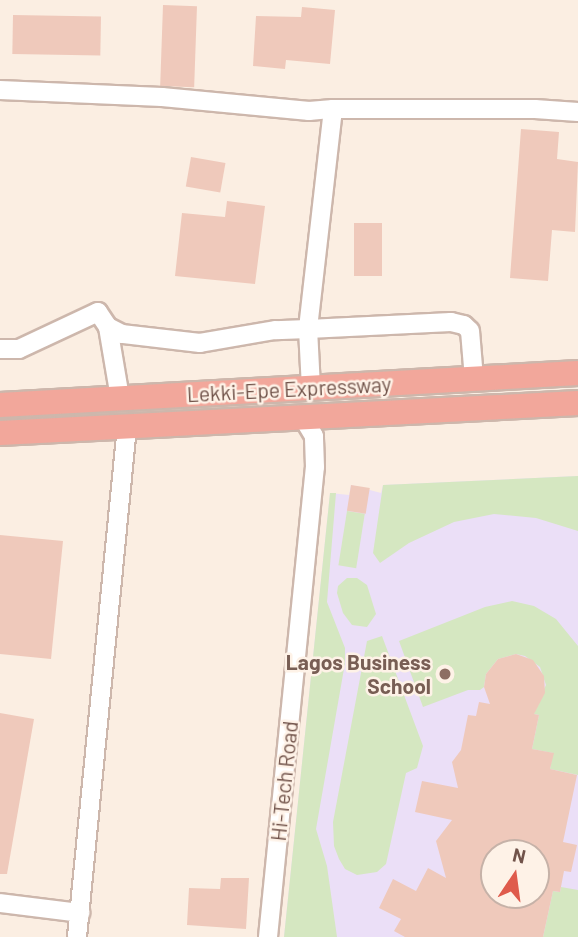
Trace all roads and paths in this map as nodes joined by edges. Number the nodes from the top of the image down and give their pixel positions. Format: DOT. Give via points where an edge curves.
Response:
graph roads {
  1 [pos="0,90"];
  2 [pos="333,109"];
  3 [pos="578,112"];
  4 [pos="108,327"];
  5 [pos="308,329"];
  6 [pos="0,349"];
  7 [pos="578,373"];
  8 [pos="474,379"];
  9 [pos="311,388"];
  10 [pos="120,398"];
  11 [pos="578,402"];
  12 [pos="0,405"];
  13 [pos="303,418"];
  14 [pos="127,426"];
  15 [pos="0,433"];
  16 [pos="0,903"];
  17 [pos="80,913"];
  18 [pos="77,937"];
  19 [pos="268,937"];
  1 -- 2 [label="street"];
  2 -- 3 [label="street"];
  2 -- 5 [label="street"];
  4 -- 5 [label="street" via="122,334 200,343"];
  4 -- 6 [label="street" via="98,312 19,349"];
  4 -- 10 [label="street"];
  5 -- 8 [label="street" via="464,325 470,331"];
  5 -- 9 [label="street"];
  7 -- 8 [label="highway, Lekki-Epe Expressway"];
  8 -- 9 [label="highway, Lekki-Epe Expressway"];
  9 -- 10 [label="highway, Lekki-Epe Expressway"];
  10 -- 12 [label="highway, Lekki-Epe Expressway"];
  11 -- 13 [label="highway, Lekki-Epe Expressway"];
  13 -- 14 [label="highway, Lekki-Epe Expressway"];
  13 -- 19 [label="street, Hi-Tech Road" via="314,436 316,467"];
  14 -- 15 [label="highway, Lekki-Epe Expressway"];
  14 -- 17 [label="street"];
  16 -- 17 [label="street"];
  17 -- 18 [label="street"];
}
